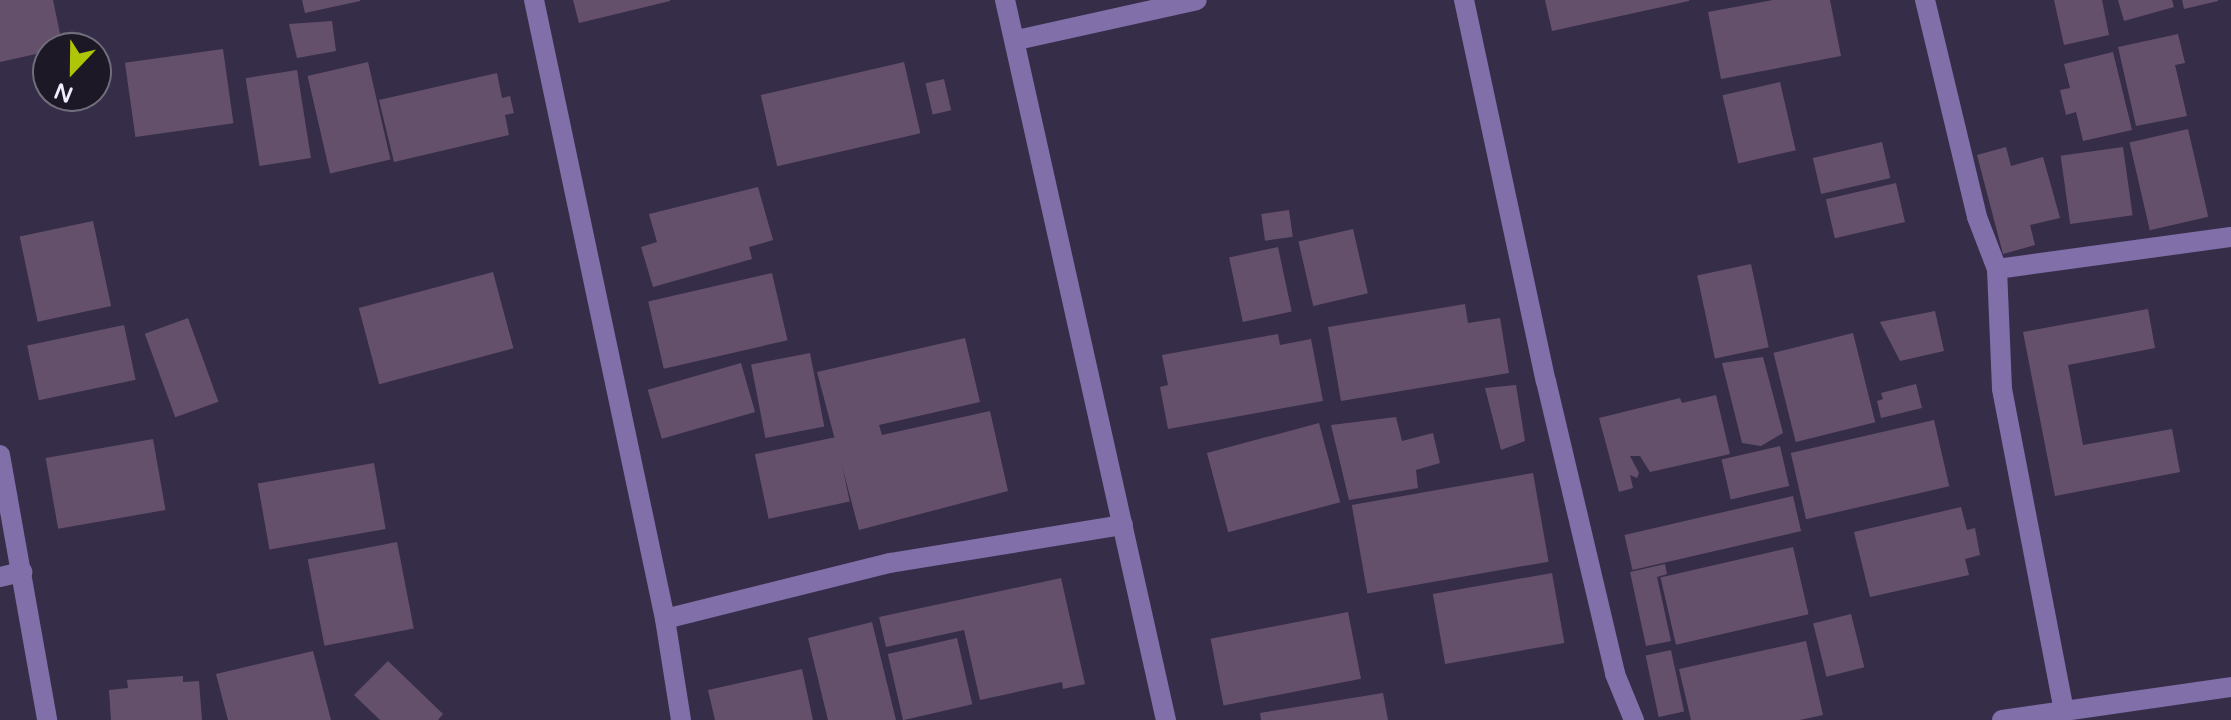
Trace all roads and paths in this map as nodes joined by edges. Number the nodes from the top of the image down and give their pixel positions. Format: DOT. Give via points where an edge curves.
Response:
graph roads {
  1 [pos="534,0"];
  2 [pos="1005,0"];
  3 [pos="1197,0"];
  4 [pos="1464,0"];
  5 [pos="1925,0"];
  6 [pos="1017,40"];
  7 [pos="2231,237"];
  8 [pos="1997,269"];
  9 [pos="0,455"];
  10 [pos="1123,525"];
  11 [pos="22,572"];
  12 [pos="0,577"];
  13 [pos="665,619"];
  14 [pos="2231,687"];
  15 [pos="2064,710"];
  16 [pos="47,720"];
  17 [pos="681,720"];
  18 [pos="1166,720"];
  19 [pos="1634,720"];
  20 [pos="2002,720"];
  1 -- 13 [label="street"];
  2 -- 6 [label="street"];
  3 -- 6 [label="street"];
  4 -- 19 [label="street" via="1549,396 1615,674"];
  5 -- 8 [label="street" via="1977,217"];
  6 -- 10 [label="street"];
  7 -- 8 [label="street"];
  8 -- 15 [label="street" via="2002,389"];
  9 -- 11 [label="street"];
  10 -- 13 [label="street" via="890,563"];
  10 -- 18 [label="street"];
  11 -- 12 [label="street"];
  11 -- 16 [label="street"];
  13 -- 17 [label="street"];
  14 -- 15 [label="street"];
  15 -- 20 [label="street"];
}
